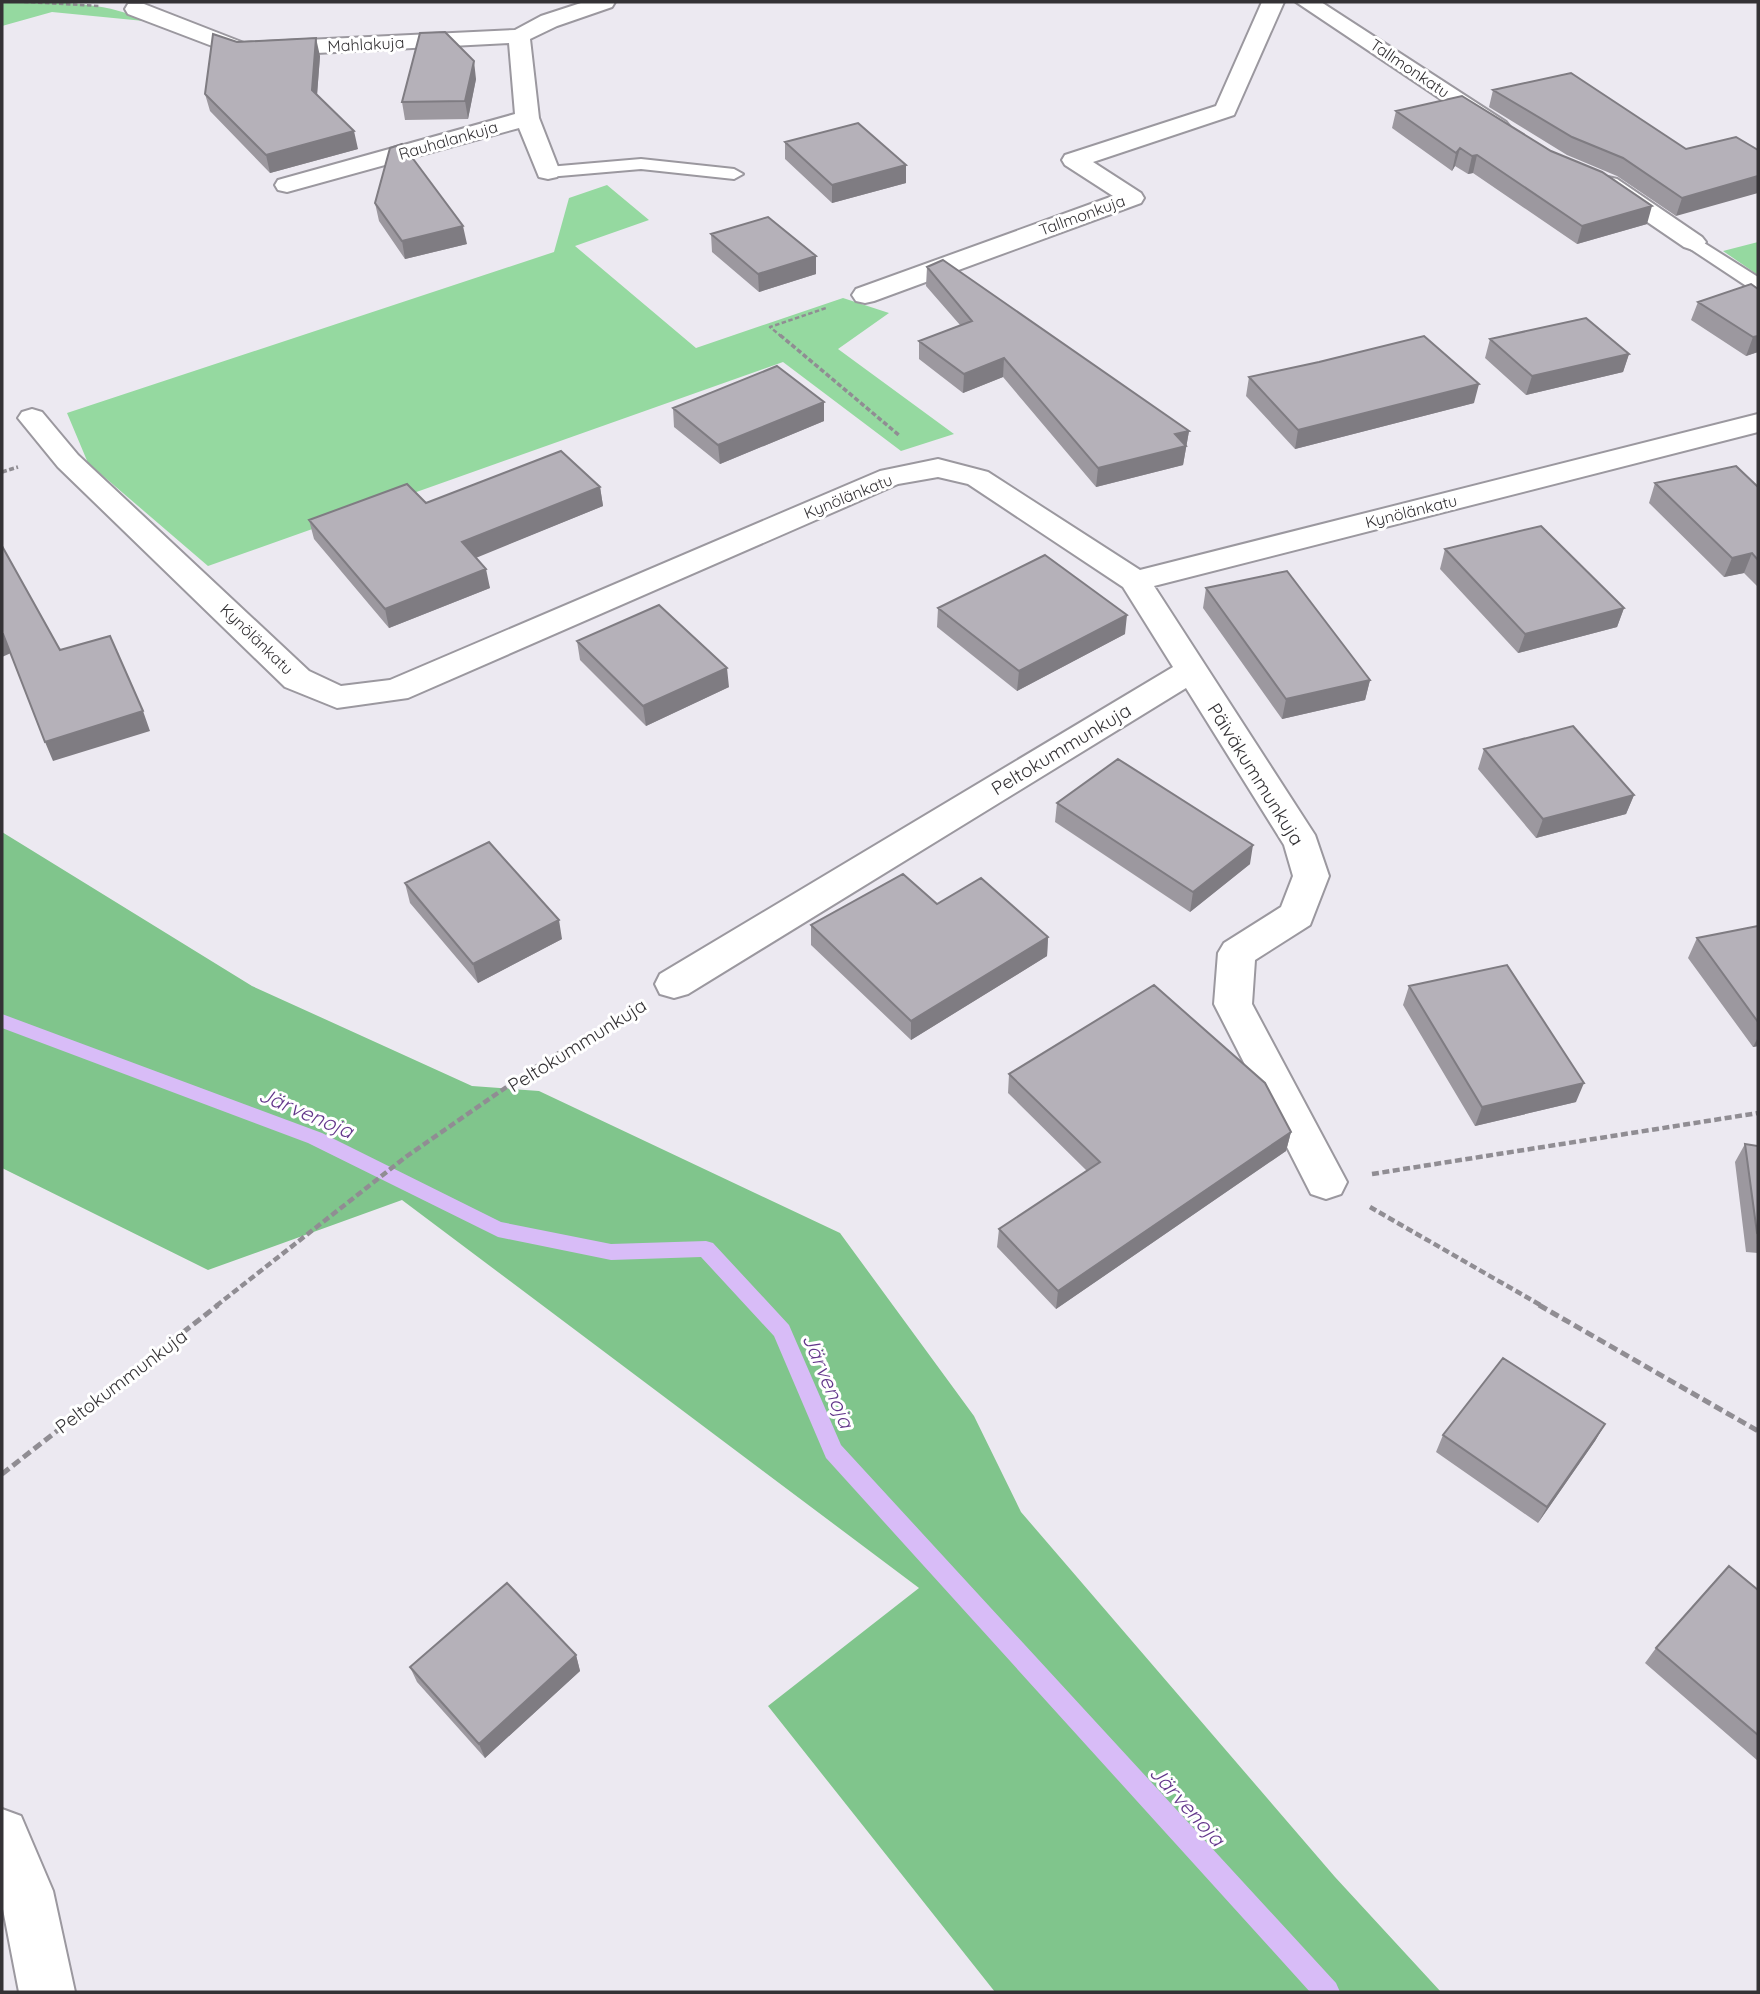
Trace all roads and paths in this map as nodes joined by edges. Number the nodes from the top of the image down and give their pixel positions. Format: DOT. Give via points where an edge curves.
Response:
graph roads {
  1 [pos="24,2"];
  2 [pos="604,2"];
  3 [pos="1273,2"];
  4 [pos="1307,2"];
  5 [pos="136,9"];
  6 [pos="519,36"];
  7 [pos="527,118"];
  8 [pos="1515,138"];
  9 [pos="548,172"];
  10 [pos="1582,173"];
  11 [pos="734,174"];
  12 [pos="287,186"];
  13 [pos="1693,242"];
  14 [pos="1758,285"];
  15 [pos="865,295"];
  16 [pos="32,418"];
  17 [pos="1758,423"];
  18 [pos="938,468"];
  19 [pos="1135,581"];
  20 [pos="1191,671"];
  21 [pos="674,984"];
  22 [pos="1758,1113"];
  23 [pos="1326,1182"];
  24 [pos="1758,1431"];
  25 [pos="2,1474"];
  26 [pos="2,1835"];
  27 [pos="47,1992"];
  1 -- 5 [label="path"];
  2 -- 6 [label="street"];
  3 -- 15 [label="street, Tallmonkuja" via="1226,110 1074,160 1132,198"];
  4 -- 8 [label="street, Tallmonkatu"];
  5 -- 6 [label="street, Mahlakuja" via="241,50"];
  6 -- 7 [label="street"];
  7 -- 9 [label="street"];
  7 -- 12 [label="street, Rauhalankuja"];
  9 -- 11 [label="lane" via="641,164"];
  10 -- 13 [label="street" via="1607,183"];
  13 -- 14 [label="lane"];
  15 -- 18 [label="path" via="770,327"];
  16 -- 18 [label="street, Kynölänkatu" via="68,461 297,679 337,696 396,690 890,477"];
  17 -- 19 [label="street, Kynölänkatu"];
  18 -- 19 [label="street, Kynölänkatu" via="978,478"];
  19 -- 20 [label="street, Päiväkummunkuja"];
  20 -- 21 [label="street, Peltokummunkuja"];
  20 -- 23 [label="street, Päiväkummunkuja" via="1302,844 1311,876 1297,915 1237,953 1233,1004"];
  21 -- 25 [label="path, Peltokummunkuja" via="534,1068 407,1156"];
  22 -- 23 [label="path"];
  23 -- 24 [label="path"];
  26 -- 27 [label="street" via="26,1891"];
}
